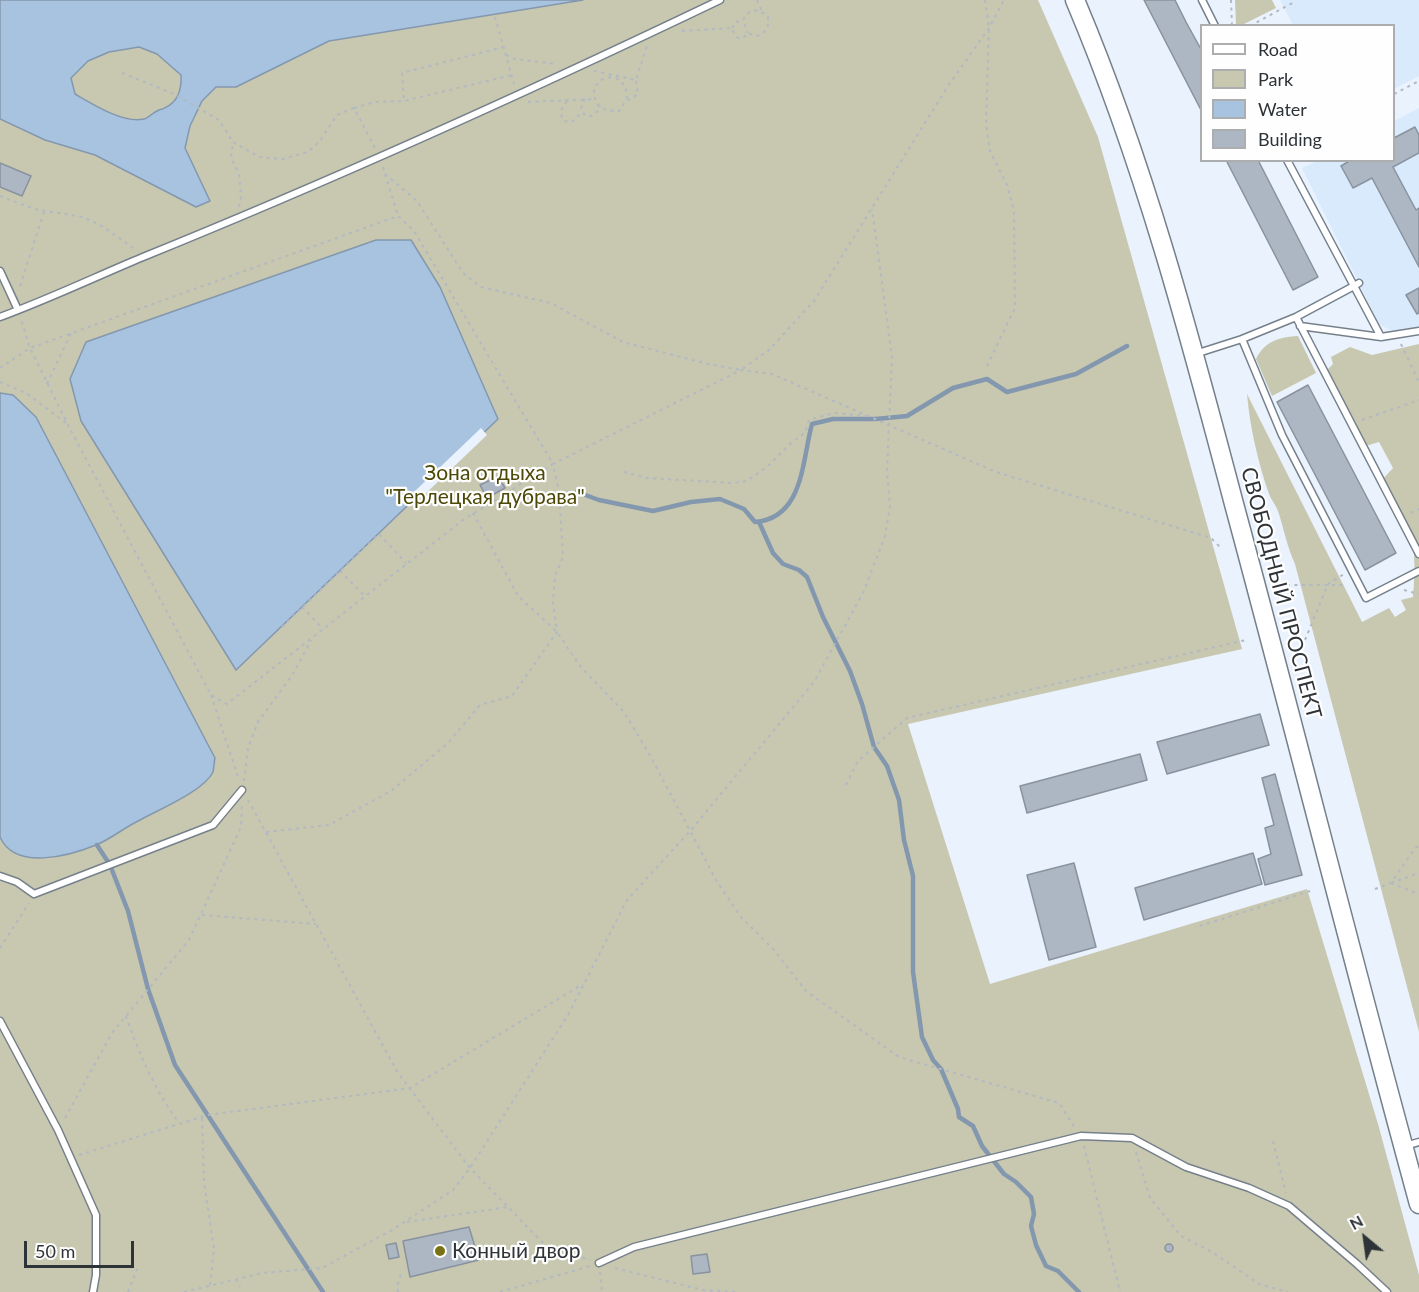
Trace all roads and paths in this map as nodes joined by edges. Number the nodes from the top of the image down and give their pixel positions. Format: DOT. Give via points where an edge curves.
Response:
graph roads {
  1 [pos="720,0"];
  2 [pos="757,0"];
  3 [pos="985,0"];
  4 [pos="1004,0"];
  5 [pos="1075,0"];
  6 [pos="1202,0"];
  7 [pos="1231,0"];
  8 [pos="1296,1"];
  9 [pos="762,11"];
  10 [pos="495,16"];
  11 [pos="743,20"];
  12 [pos="1214,24"];
  13 [pos="1232,24"];
  14 [pos="1254,24"];
  15 [pos="732,28"];
  16 [pos="989,28"];
  17 [pos="652,33"];
  18 [pos="748,33"];
  19 [pos="504,47"];
  20 [pos="506,55"];
  21 [pos="579,67"];
  22 [pos="122,72"];
  23 [pos="512,75"];
  24 [pos="613,76"];
  25 [pos="636,80"];
  26 [pos="1419,81"];
  27 [pos="1395,93"];
  28 [pos="517,95"];
  29 [pos="585,99"];
  30 [pos="594,99"];
  31 [pos="568,100"];
  32 [pos="404,101"];
  33 [pos="627,101"];
  34 [pos="498,104"];
  35 [pos="600,106"];
  36 [pos="354,108"];
  37 [pos="581,111"];
  38 [pos="232,142"];
  39 [pos="380,157"];
  40 [pos="1288,162"];
  41 [pos="385,174"];
  42 [pos="0,196"];
  43 [pos="872,209"];
  44 [pos="44,212"];
  45 [pos="398,216"];
  46 [pos="237,219"];
  47 [pos="145,256"];
  48 [pos="0,271"];
  49 [pos="1356,284"];
  50 [pos="15,302"];
  51 [pos="18,310"];
  52 [pos="0,317"];
  53 [pos="1296,317"];
  54 [pos="1300,326"];
  55 [pos="1419,332"];
  56 [pos="71,333"];
  57 [pos="1397,334"];
  58 [pos="1381,336"];
  59 [pos="1242,339"];
  60 [pos="30,348"];
  61 [pos="1194,354"];
  62 [pos="0,368"];
  63 [pos="986,369"];
  64 [pos="741,370"];
  65 [pos="0,382"];
  66 [pos="1419,382"];
  67 [pos="47,384"];
  68 [pos="1419,400"];
  69 [pos="868,416"];
  70 [pos="1351,424"];
  71 [pos="68,425"];
  72 [pos="888,427"];
  73 [pos="553,464"];
  74 [pos="624,472"];
  75 [pos="473,513"];
  76 [pos="1220,547"];
  77 [pos="1419,555"];
  78 [pos="407,564"];
  79 [pos="1351,570"];
  80 [pos="340,571"];
  81 [pos="1419,571"];
  82 [pos="1328,584"];
  83 [pos="1287,585"];
  84 [pos="1359,585"];
  85 [pos="365,596"];
  86 [pos="302,607"];
  87 [pos="282,627"];
  88 [pos="323,629"];
  89 [pos="557,632"];
  90 [pos="311,639"];
  91 [pos="1246,640"];
  92 [pos="1305,640"];
  93 [pos="212,694"];
  94 [pos="846,785"];
  95 [pos="242,790"];
  96 [pos="691,830"];
  97 [pos="266,832"];
  98 [pos="1419,846"];
  99 [pos="1419,873"];
  100 [pos="0,876"];
  101 [pos="1391,884"];
  102 [pos="1375,889"];
  103 [pos="1313,890"];
  104 [pos="34,894"];
  105 [pos="1419,894"];
  106 [pos="201,915"];
  107 [pos="316,924"];
  108 [pos="1200,926"];
  109 [pos="0,948"];
  110 [pos="585,982"];
  111 [pos="126,1016"];
  112 [pos="0,1022"];
  113 [pos="410,1089"];
  114 [pos="202,1117"];
  115 [pos="180,1124"];
  116 [pos="58,1130"];
  117 [pos="1081,1136"];
  118 [pos="1132,1138"];
  119 [pos="1273,1141"];
  120 [pos="1411,1144"];
  121 [pos="70,1157"];
  122 [pos="470,1168"];
  123 [pos="1419,1204"];
  124 [pos="1289,1206"];
  125 [pos="508,1207"];
  126 [pos="404,1222"];
  127 [pos="599,1263"];
  128 [pos="137,1269"];
  129 [pos="402,1271"];
  130 [pos="236,1278"];
  131 [pos="210,1285"];
  132 [pos="240,1287"];
  133 [pos="93,1292"];
  134 [pos="128,1292"];
  135 [pos="184,1292"];
  136 [pos="398,1292"];
  137 [pos="500,1292"];
  138 [pos="602,1292"];
  139 [pos="736,1292"];
  140 [pos="1120,1292"];
  141 [pos="1288,1292"];
  142 [pos="1386,1292"];
  1 -- 17 [label="lane"];
  2 -- 9 [label="path"];
  3 -- 16 [label="path"];
  4 -- 16 [label="path"];
  5 -- 61 [label="main road, СВОБОДНЫЙ ПРОСПЕКТ" via="1124,122"];
  6 -- 12 [label="lane"];
  7 -- 13 [label="path"];
  8 -- 14 [label="path"];
  9 -- 11 [label="path" via="754,10"];
  9 -- 18 [label="path" via="768,16 765,33"];
  10 -- 19 [label="path"];
  11 -- 15 [label="path"];
  11 -- 18 [label="path"];
  15 -- 17 [label="path"];
  15 -- 18 [label="path" via="738,38"];
  16 -- 43 [label="path"];
  16 -- 63 [label="path" via="986,124 990,151 1007,185 1014,211 1015,308"];
  17 -- 21 [label="lane"];
  17 -- 25 [label="path"];
  19 -- 20 [label="path"];
  19 -- 32 [label="path" via="402,73"];
  20 -- 21 [label="path"];
  20 -- 23 [label="path"];
  21 -- 24 [label="path"];
  21 -- 28 [label="lane"];
  22 -- 38 [label="path" via="174,94 219,120"];
  23 -- 28 [label="path"];
  23 -- 32 [label="path"];
  24 -- 25 [label="path"];
  24 -- 30 [label="path" via="601,80 594,88"];
  24 -- 33 [label="path" via="627,89"];
  25 -- 33 [label="path" via="638,94"];
  26 -- 27 [label="path"];
  28 -- 34 [label="lane"];
  29 -- 30 [label="path"];
  29 -- 31 [label="path"];
  29 -- 37 [label="path"];
  30 -- 35 [label="path"];
  31 -- 34 [label="path"];
  31 -- 37 [label="path" via="561,108 564,121 578,118"];
  32 -- 36 [label="path" via="375,102"];
  33 -- 35 [label="path" via="620,111 607,111"];
  34 -- 39 [label="lane"];
  35 -- 37 [label="path" via="591,117"];
  36 -- 38 [label="path" via="337,116 308,152 283,159 259,157"];
  36 -- 39 [label="path"];
  38 -- 46 [label="path" via="231,158 241,197"];
  39 -- 41 [label="path"];
  39 -- 46 [label="lane"];
  40 -- 49 [label="lane"];
  41 -- 45 [label="path"];
  41 -- 64 [label="path" via="417,201 463,273 481,287 551,303 623,342"];
  42 -- 44 [label="path"];
  43 -- 64 [label="path" via="814,301 769,350"];
  43 -- 72 [label="path" via="892,357"];
  44 -- 47 [label="path" via="100,225"];
  44 -- 50 [label="path"];
  45 -- 56 [label="path"];
  45 -- 73 [label="path" via="414,231"];
  46 -- 47 [label="lane"];
  47 -- 51 [label="lane"];
  48 -- 50 [label="lane"];
  49 -- 53 [label="lane"];
  49 -- 58 [label="lane"];
  50 -- 51 [label="lane"];
  51 -- 52 [label="lane"];
  51 -- 60 [label="path"];
  53 -- 54 [label="lane"];
  53 -- 59 [label="lane"];
  54 -- 58 [label="lane"];
  54 -- 70 [label="lane"];
  55 -- 57 [label="lane"];
  56 -- 60 [label="path"];
  56 -- 67 [label="path"];
  57 -- 58 [label="lane"];
  57 -- 66 [label="path"];
  59 -- 61 [label="lane"];
  59 -- 79 [label="lane" via="1282,435"];
  60 -- 62 [label="path"];
  60 -- 67 [label="path"];
  61 -- 120 [label="main road, СВОБОДНЫЙ ПРОСПЕКТ"];
  64 -- 69 [label="path" via="772,374"];
  64 -- 73 [label="path"];
  65 -- 71 [label="path" via="26,393"];
  67 -- 71 [label="path"];
  68 -- 70 [label="path"];
  69 -- 72 [label="path"];
  69 -- 74 [label="path" via="834,413 810,420 805,433 747,481 647,478"];
  70 -- 77 [label="lane"];
  71 -- 93 [label="path"];
  72 -- 76 [label="path" via="996,472 1211,538"];
  72 -- 96 [label="path" via="886,471 890,506 885,536 864,591 814,682"];
  73 -- 75 [label="path"];
  73 -- 89 [label="path" via="563,548 554,584"];
  75 -- 78 [label="path"];
  75 -- 89 [label="path" via="518,596"];
  78 -- 80 [label="path" via="379,534"];
  78 -- 85 [label="path"];
  79 -- 82 [label="path"];
  79 -- 84 [label="lane"];
  80 -- 85 [label="path"];
  80 -- 86 [label="path"];
  81 -- 84 [label="lane" via="1366,598"];
  82 -- 83 [label="path"];
  82 -- 84 [label="path"];
  82 -- 92 [label="path"];
  85 -- 88 [label="path"];
  86 -- 87 [label="path"];
  86 -- 88 [label="path"];
  88 -- 90 [label="path"];
  89 -- 96 [label="path" via="579,666 624,712"];
  89 -- 97 [label="path" via="512,696 480,705 448,742 391,791 328,825"];
  90 -- 93 [label="path" via="227,704"];
  90 -- 95 [label="path" via="293,674 258,722 248,748"];
  91 -- 94 [label="path" via="907,718 858,760"];
  93 -- 95 [label="path"];
  95 -- 97 [label="path"];
  95 -- 104 [label="lane" via="213,825"];
  95 -- 106 [label="path" via="241,827"];
  96 -- 110 [label="path" via="627,900"];
  96 -- 117 [label="path" via="716,880 741,917 774,950 806,991 898,1057 1059,1103"];
  97 -- 107 [label="path"];
  98 -- 101 [label="path"];
  99 -- 101 [label="path"];
  100 -- 104 [label="lane"];
  101 -- 102 [label="path"];
  101 -- 105 [label="path"];
  103 -- 108 [label="path"];
  104 -- 109 [label="path"];
  106 -- 107 [label="path"];
  106 -- 111 [label="path" via="189,940"];
  107 -- 113 [label="path"];
  110 -- 113 [label="path"];
  110 -- 122 [label="path"];
  111 -- 115 [label="path" via="139,1055"];
  111 -- 116 [label="path" via="111,1033"];
  112 -- 116 [label="lane"];
  113 -- 114 [label="path"];
  113 -- 122 [label="path"];
  114 -- 115 [label="path"];
  114 -- 131 [label="path" via="204,1182 213,1249"];
  115 -- 121 [label="path"];
  116 -- 121 [label="lane"];
  117 -- 118 [label="lane"];
  117 -- 127 [label="lane" via="634,1247"];
  117 -- 140 [label="path"];
  118 -- 124 [label="lane" via="1186,1167"];
  118 -- 141 [label="path" via="1150,1198 1181,1236 1259,1284"];
  119 -- 124 [label="path"];
  120 -- 123 [label="main road, СВОБОДНЫЙ ПРОСПЕКТ"];
  121 -- 133 [label="lane" via="96,1215"];
  122 -- 125 [label="path"];
  122 -- 126 [label="path" via="453,1191"];
  124 -- 142 [label="lane"];
  125 -- 126 [label="path"];
  125 -- 127 [label="path" via="545,1245"];
  126 -- 130 [label="path" via="322,1268"];
  127 -- 137 [label="path"];
  127 -- 138 [label="path"];
  127 -- 139 [label="path" via="703,1290"];
  128 -- 134 [label="path"];
  129 -- 136 [label="path"];
  130 -- 131 [label="path"];
  130 -- 132 [label="path"];
  131 -- 135 [label="path"];
}
